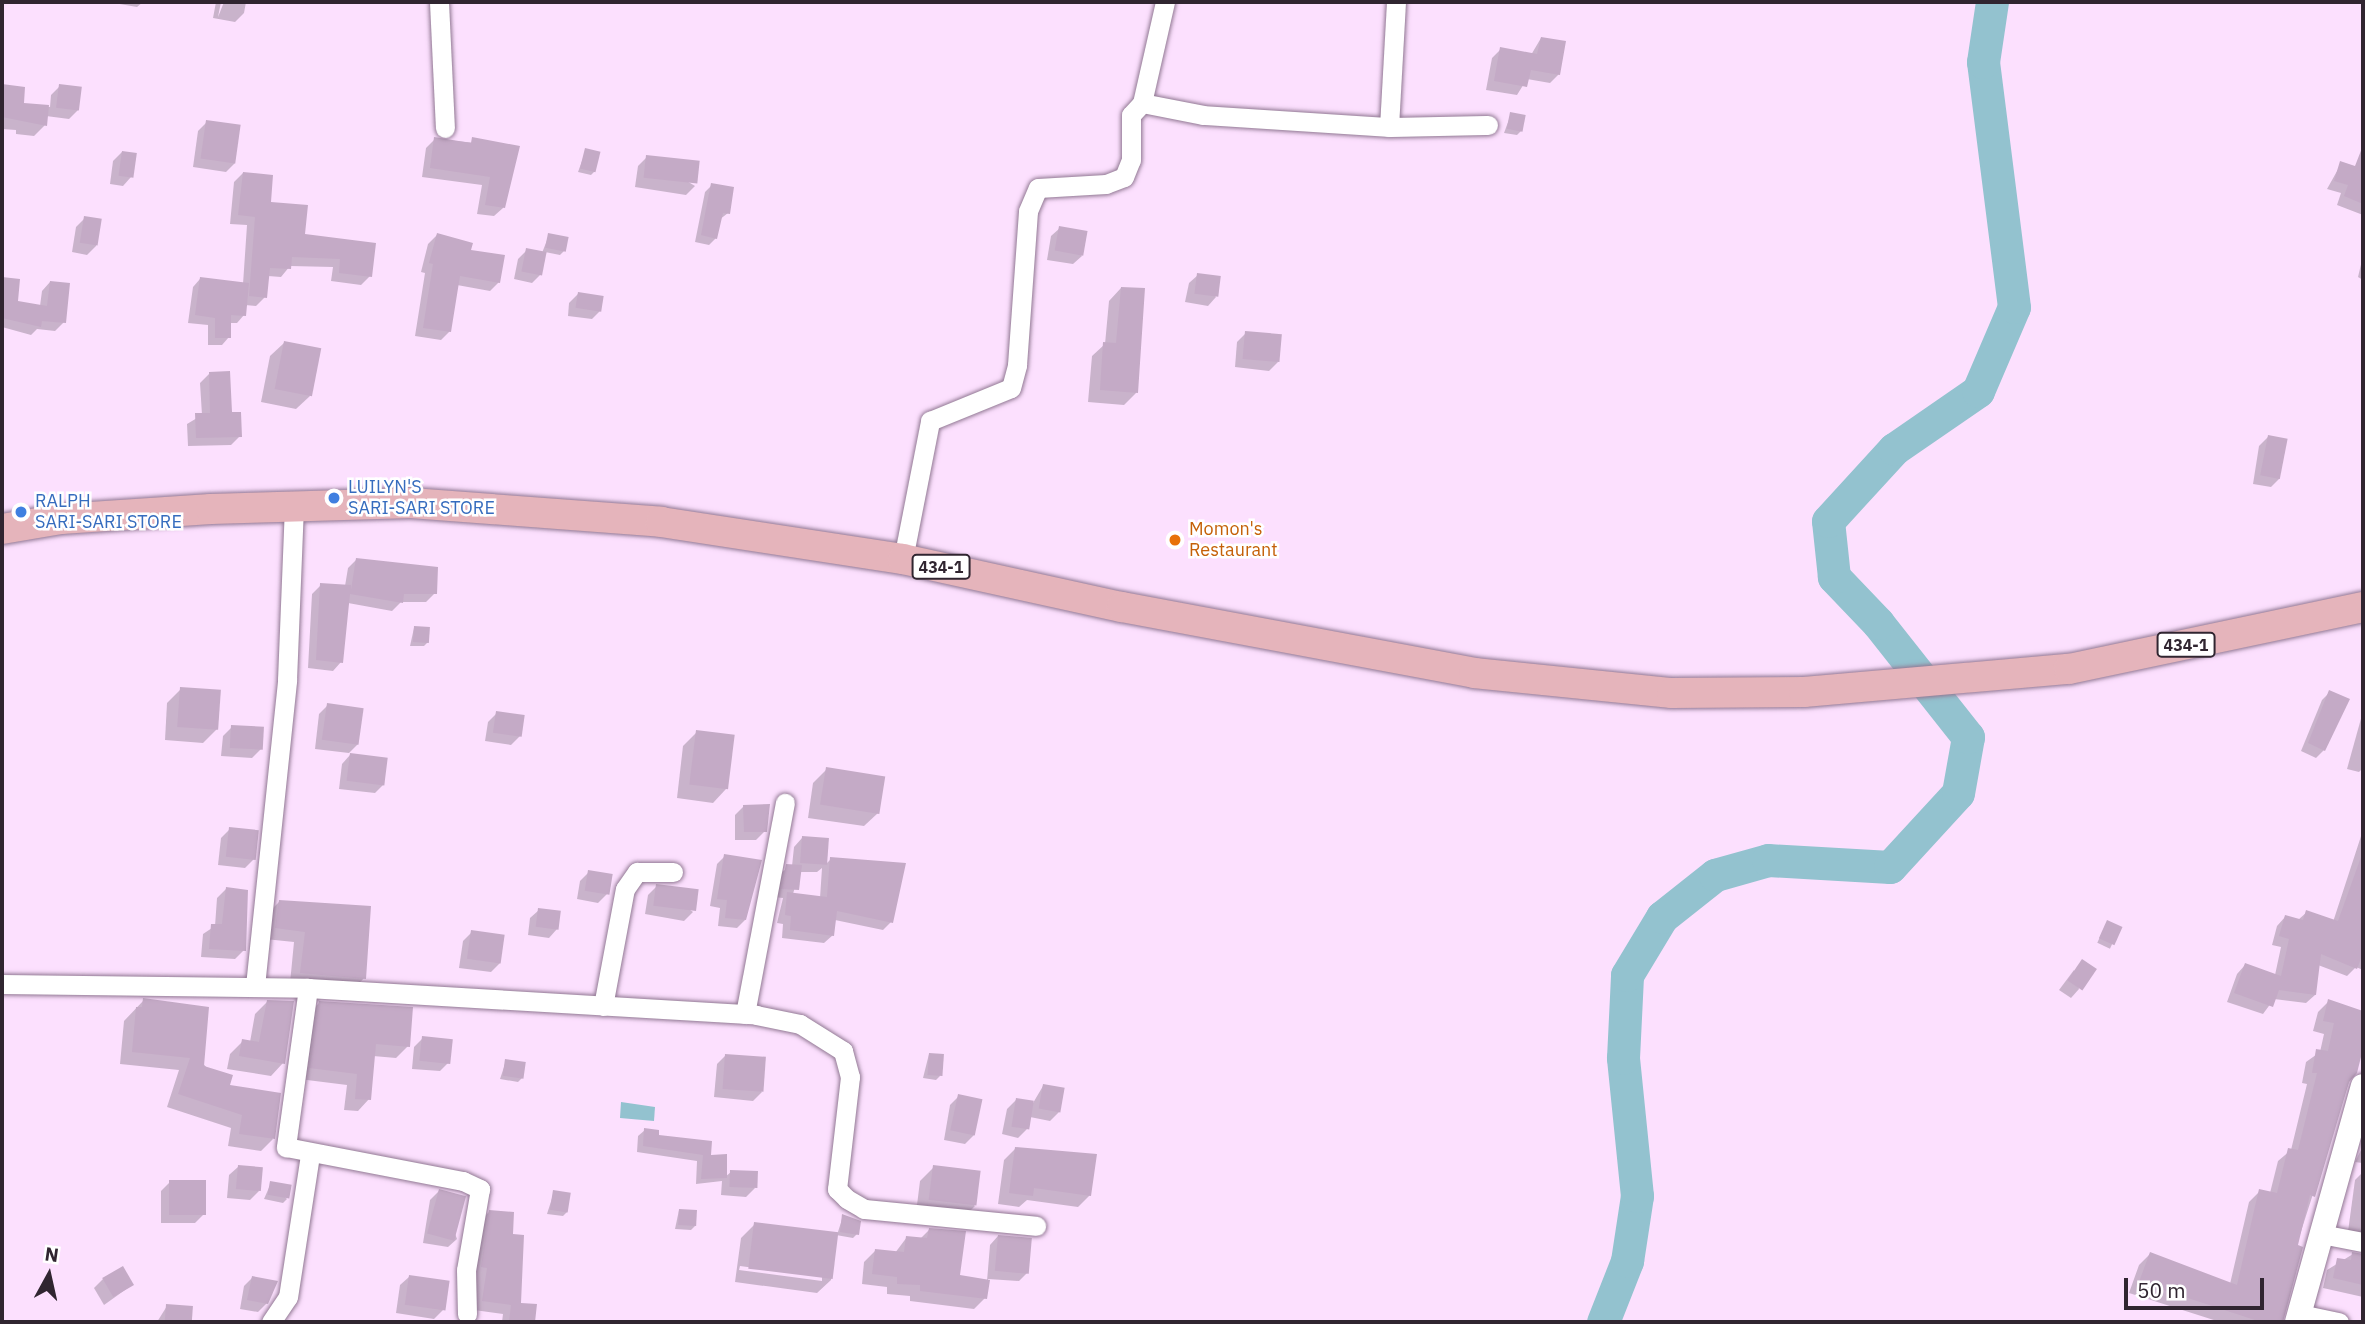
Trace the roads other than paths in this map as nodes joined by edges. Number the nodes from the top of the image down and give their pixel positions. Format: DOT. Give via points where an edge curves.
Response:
graph roads {
  1 [pos="439,2"];
  2 [pos="1165,2"];
  3 [pos="1396,2"];
  4 [pos="1142,103"];
  5 [pos="1488,125"];
  6 [pos="1389,127"];
  7 [pos="445,128"];
  8 [pos="294,506"];
  9 [pos="2,529"];
  10 [pos="903,559"];
  11 [pos="2363,607"];
  12 [pos="785,803"];
  13 [pos="673,872"];
  14 [pos="2,984"];
  15 [pos="255,986"];
  16 [pos="308,988"];
  17 [pos="603,1006"];
  18 [pos="745,1014"];
  19 [pos="2363,1086"];
  20 [pos="2356,1133"];
  21 [pos="310,1155"];
  22 [pos="1036,1226"];
  23 [pos="2321,1234"];
  24 [pos="2363,1242"];
  25 [pos="467,1314"];
  26 [pos="2299,1318"];
  27 [pos="271,1322"];
  28 [pos="2339,1322"];
  1 -- 7 [label="street"];
  2 -- 4 [label="street"];
  3 -- 6 [label="street"];
  4 -- 6 [label="street" via="1203,115"];
  4 -- 10 [label="street" via="1130,115 1131,160 1124,177 1106,184 1038,188 1030,197 1017,365 1011,388 930,421"];
  5 -- 6 [label="street"];
  8 -- 9 [label="main road, 434-1" via="61,519"];
  8 -- 10 [label="main road, 434-1" via="411,503 580,514"];
  8 -- 15 [label="street" via="286,680"];
  10 -- 11 [label="main road, 434-1" via="1122,607 1474,673 1672,693 1804,692 2069,669"];
  12 -- 18 [label="street"];
  13 -- 17 [label="street" via="637,872 625,889"];
  14 -- 15 [label="street"];
  15 -- 16 [label="street"];
  16 -- 17 [label="street"];
  16 -- 21 [label="street" via="286,1147"];
  17 -- 18 [label="street"];
  18 -- 22 [label="street" via="800,1024 843,1051 850,1077 837,1189 847,1199 864,1209"];
  19 -- 20 [label="street"];
  20 -- 23 [label="street"];
  21 -- 25 [label="street" via="463,1181 480,1189 466,1270"];
  21 -- 27 [label="street" via="288,1297"];
  23 -- 24 [label="street"];
  23 -- 26 [label="street"];
  26 -- 28 [label="street"];
}
